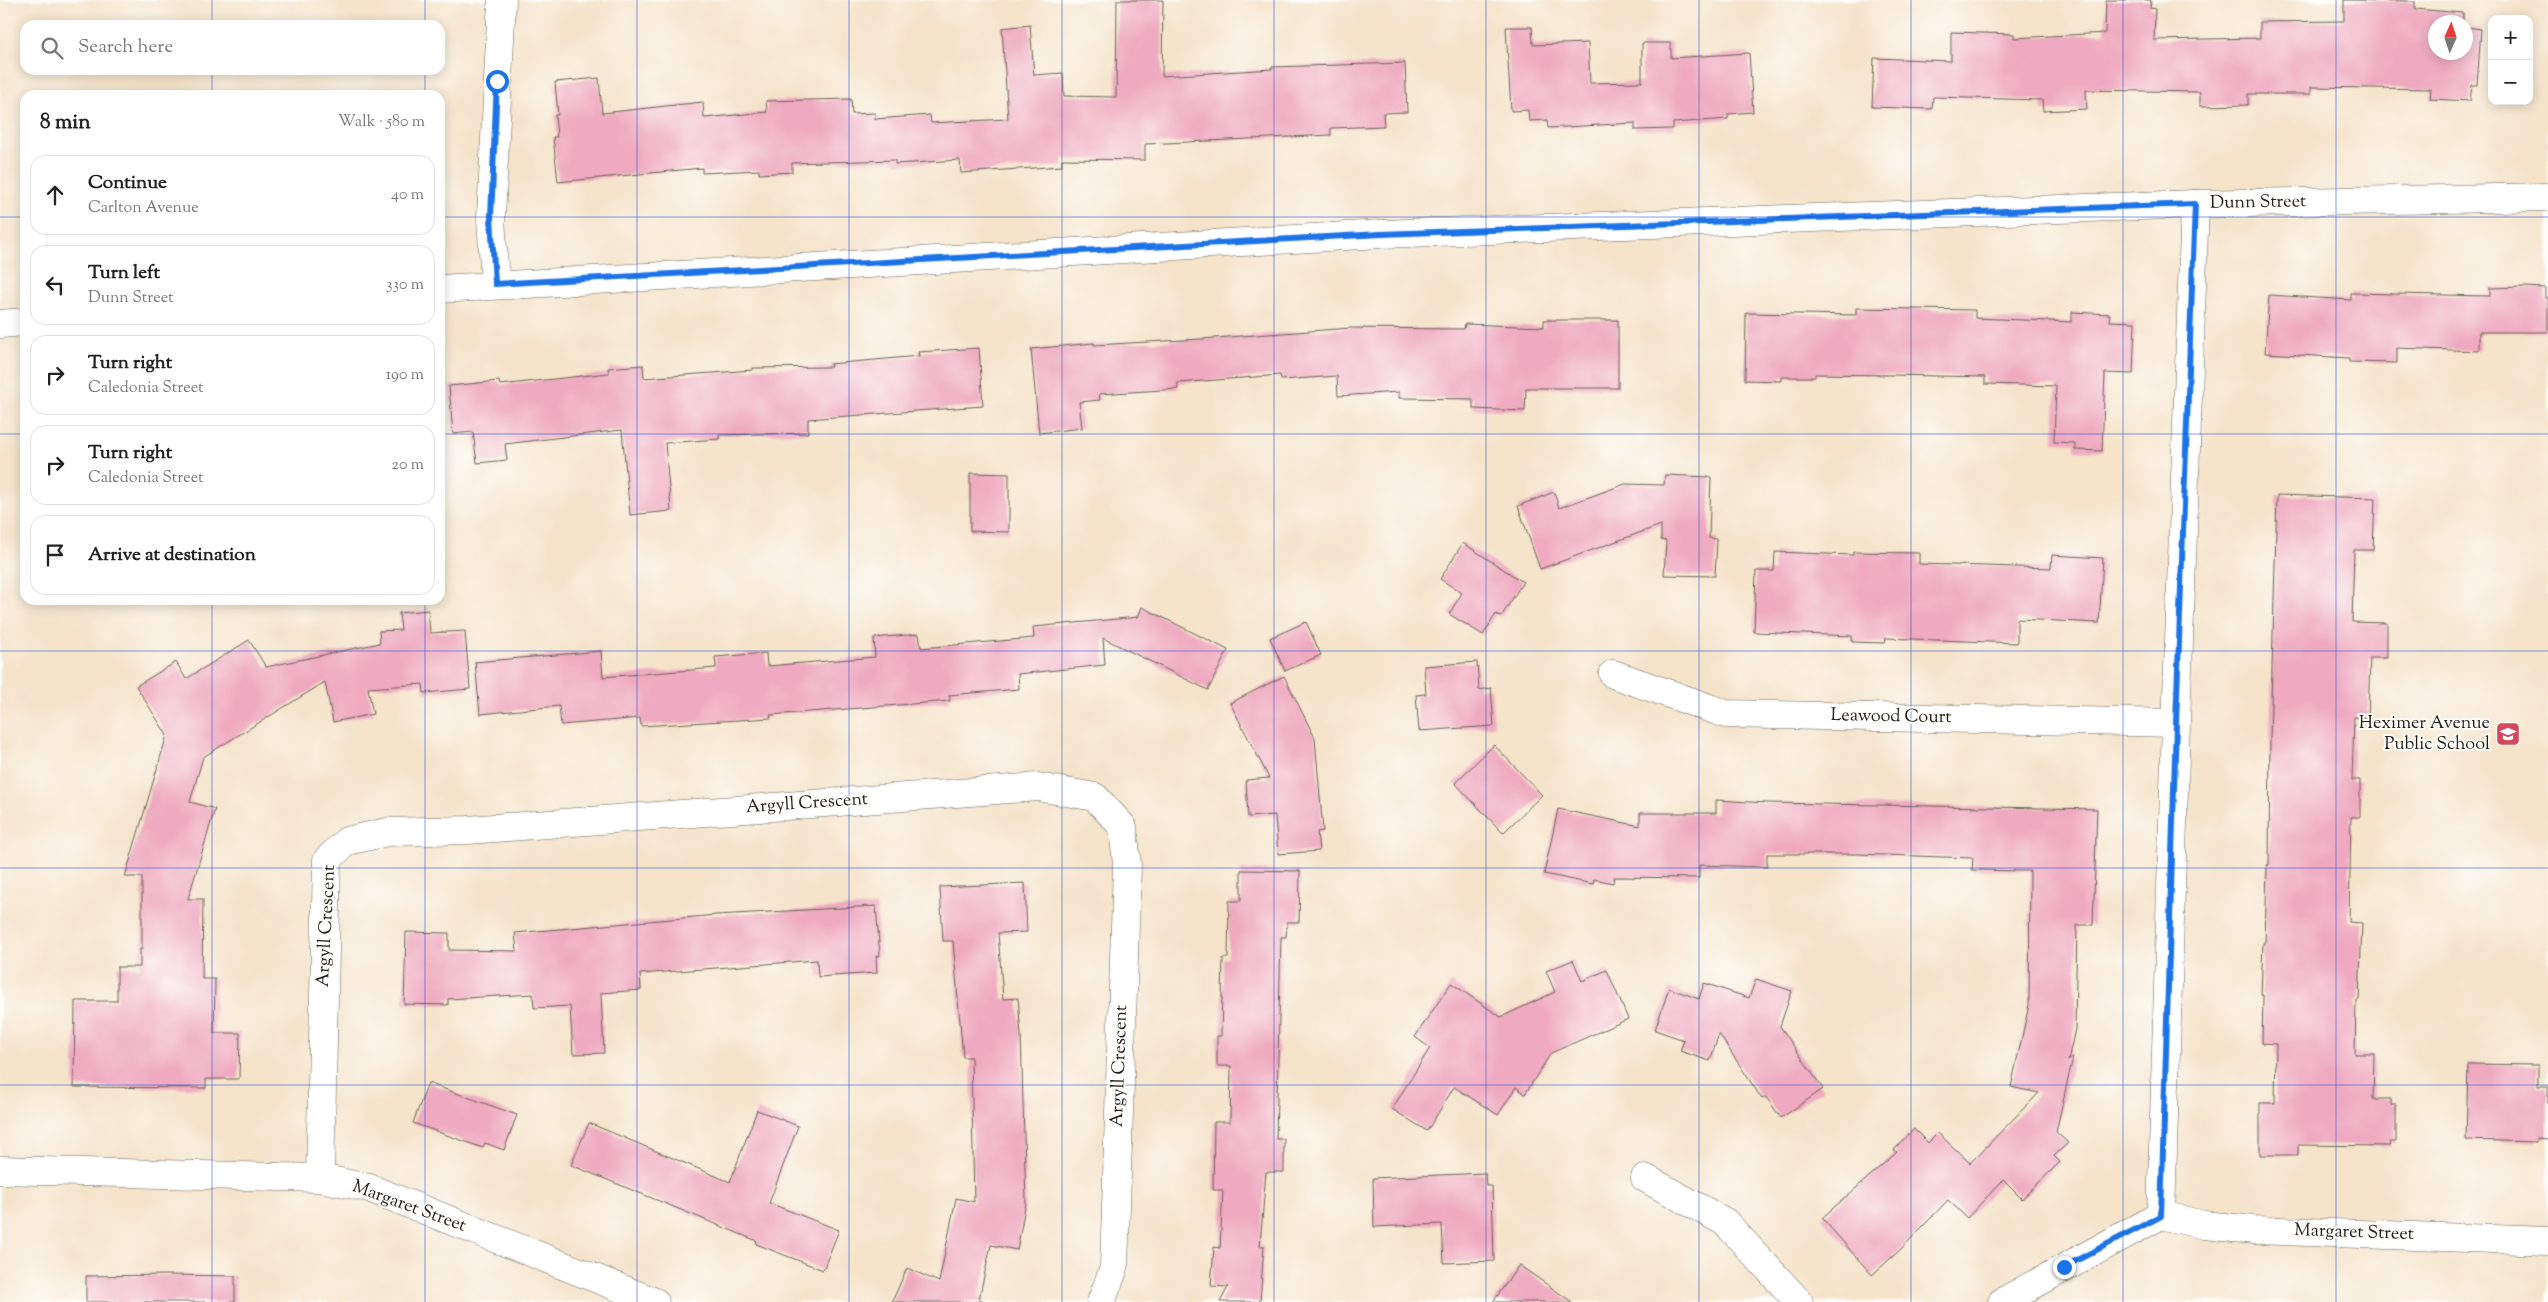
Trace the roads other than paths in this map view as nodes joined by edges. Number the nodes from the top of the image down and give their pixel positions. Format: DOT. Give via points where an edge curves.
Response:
graph roads {
  1 [pos="502,0"];
  2 [pos="2548,197"];
  3 [pos="2195,204"];
  4 [pos="495,284"];
  5 [pos="445,289"];
  6 [pos="20,322"];
  7 [pos="0,324"];
  8 [pos="1613,674"];
  9 [pos="2176,723"];
  10 [pos="0,1170"];
  11 [pos="320,1178"];
  12 [pos="1645,1178"];
  13 [pos="2161,1216"];
  14 [pos="2548,1241"];
  15 [pos="655,1302"];
  16 [pos="1102,1302"];
  17 [pos="1799,1302"];
  18 [pos="2002,1302"];
  1 -- 4 [label="street" via="491,217"];
  2 -- 3 [label="street, Dunn Street"];
  3 -- 4 [label="street, Dunn Street" via="1381,234"];
  3 -- 9 [label="street"];
  4 -- 5 [label="street, Dunn Street"];
  6 -- 7 [label="street"];
  8 -- 9 [label="street, Leawood Court" via="1726,714"];
  9 -- 13 [label="street"];
  10 -- 11 [label="street, Margaret Street"];
  11 -- 15 [label="street, Margaret Street" via="369,1188"];
  11 -- 16 [label="street, Argyll Crescent" via="327,860 347,841 387,832 468,830 1038,787 1096,797 1123,827 1127,865 1114,1268"];
  12 -- 17 [label="street" via="1724,1222"];
  13 -- 14 [label="street, Margaret Street" via="2254,1230"];
  13 -- 18 [label="street"];
}
